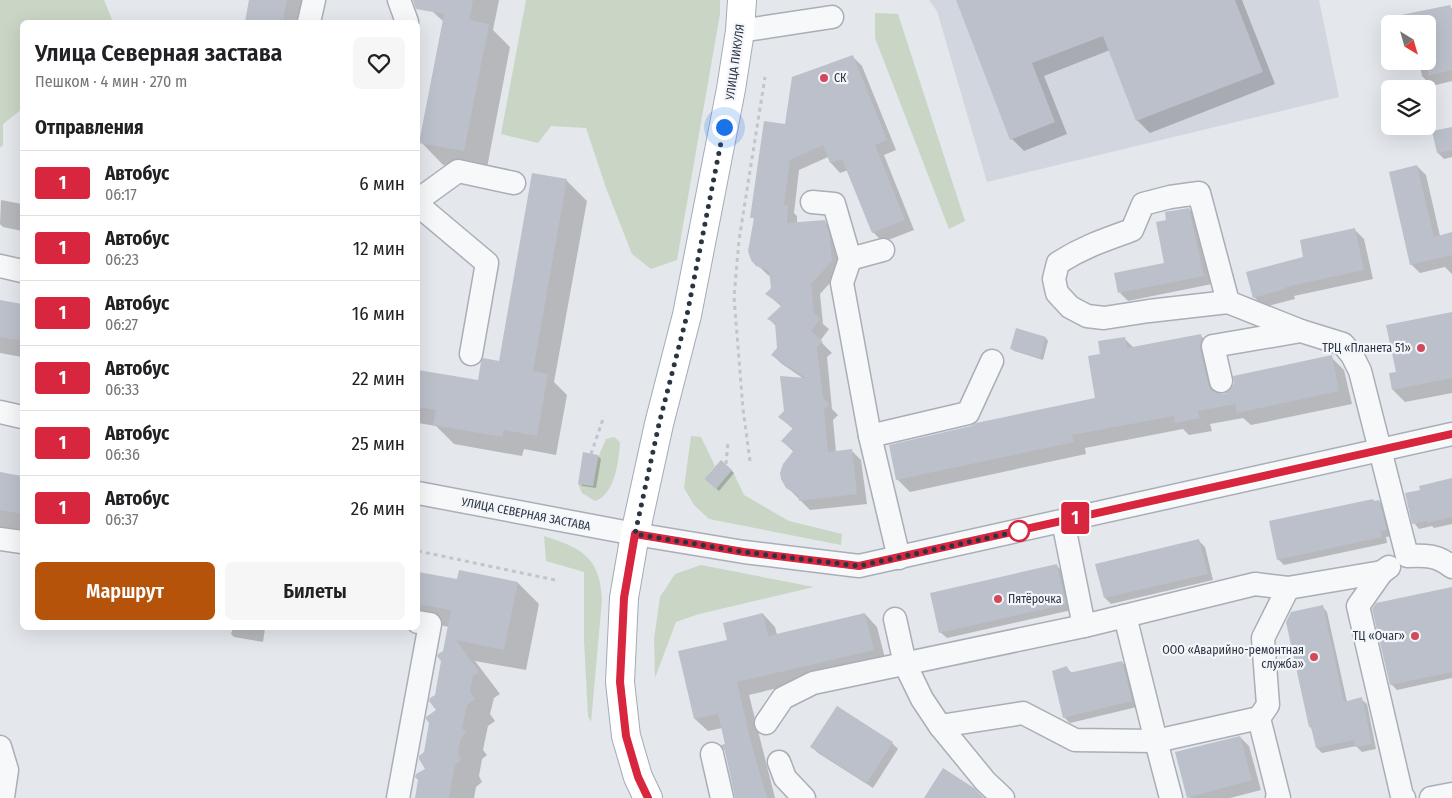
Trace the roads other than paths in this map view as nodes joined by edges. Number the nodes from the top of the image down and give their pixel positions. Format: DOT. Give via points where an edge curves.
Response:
graph roads {
  1 [pos="314,0"];
  2 [pos="399,0"];
  3 [pos="742,0"];
  4 [pos="832,17"];
  5 [pos="309,20"];
  6 [pos="406,20"];
  7 [pos="740,30"];
  8 [pos="514,184"];
  9 [pos="420,199"];
  10 [pos="812,202"];
  11 [pos="420,207"];
  12 [pos="883,250"];
  13 [pos="850,259"];
  14 [pos="0,266"];
  15 [pos="20,271"];
  16 [pos="1228,302"];
  17 [pos="1301,332"];
  18 [pos="471,354"];
  19 [pos="992,360"];
  20 [pos="1221,381"];
  21 [pos="0,412"];
  22 [pos="20,417"];
  23 [pos="1452,434"];
  24 [pos="870,436"];
  25 [pos="1380,450"];
  26 [pos="420,493"];
  27 [pos="1063,521"];
  28 [pos="635,534"];
  29 [pos="0,538"];
  30 [pos="20,542"];
  31 [pos="1408,556"];
  32 [pos="899,558"];
  33 [pos="1452,567"];
  34 [pos="1382,572"];
  35 [pos="1288,588"];
  36 [pos="1125,616"];
  37 [pos="895,618"];
  38 [pos="420,622"];
  39 [pos="1084,626"];
  40 [pos="905,664"];
  41 [pos="1260,718"];
  42 [pos="766,723"];
  43 [pos="940,726"];
  44 [pos="1156,742"];
  45 [pos="0,747"];
  46 [pos="712,754"];
  47 [pos="779,762"];
  48 [pos="1452,794"];
  49 [pos="2,797"];
  50 [pos="803,797"];
  51 [pos="398,798"];
  52 [pos="648,798"];
  53 [pos="722,798"];
  54 [pos="1004,798"];
  55 [pos="1171,798"];
  56 [pos="1278,798"];
  57 [pos="1404,798"];
  58 [pos="1431,798"];
  1 -- 5 [label="street"];
  2 -- 6 [label="street"];
  3 -- 7 [label="main road, УЛИЦА ПИКУЛЯ"];
  4 -- 7 [label="street"];
  7 -- 28 [label="main road, УЛИЦА ПИКУЛЯ" via="732,89 687,315"];
  8 -- 9 [label="street" via="458,171"];
  10 -- 13 [label="street" via="834,204"];
  11 -- 18 [label="street" via="487,263"];
  12 -- 13 [label="street"];
  13 -- 24 [label="street" via="842,284"];
  14 -- 15 [label="street"];
  16 -- 16 [label="street" via="1104,318 1087,316 1070,307 1058,293 1054,279 1058,263 1088,245 1132,230 1143,204 1199,194"];
  16 -- 17 [label="street"];
  17 -- 20 [label="street" via="1214,346"];
  17 -- 25 [label="street" via="1343,344 1352,355 1360,371"];
  19 -- 24 [label="street" via="968,413"];
  21 -- 22 [label="street"];
  23 -- 25 [label="street, УЛИЦА СЕВЕРНАЯ ЗАСТАВА"];
  24 -- 32 [label="street"];
  25 -- 27 [label="street, УЛИЦА СЕВЕРНАЯ ЗАСТАВА"];
  25 -- 31 [label="street"];
  26 -- 28 [label="street, УЛИЦА СЕВЕРНАЯ ЗАСТАВА"];
  27 -- 32 [label="street, УЛИЦА СЕВЕРНАЯ ЗАСТАВА"];
  27 -- 39 [label="street"];
  28 -- 32 [label="street, УЛИЦА СЕВЕРНАЯ ЗАСТАВА" via="859,566"];
  28 -- 52 [label="main road, УЛИЦА ПИКУЛЯ" via="624,598 620,682 626,736"];
  29 -- 30 [label="street"];
  31 -- 33 [label="street" via="1428,555 1444,560"];
  31 -- 34 [label="street"];
  34 -- 35 [label="street"];
  34 -- 57 [label="street" via="1358,606"];
  35 -- 36 [label="street" via="1255,584"];
  35 -- 41 [label="street" via="1263,638 1268,705"];
  36 -- 39 [label="street"];
  36 -- 44 [label="street"];
  37 -- 40 [label="street"];
  38 -- 51 [label="street" via="430,624"];
  39 -- 40 [label="street"];
  40 -- 42 [label="street" via="813,683 783,698"];
  40 -- 43 [label="street"];
  41 -- 44 [label="street"];
  41 -- 56 [label="street"];
  43 -- 44 [label="street" via="1023,713 1075,740"];
  43 -- 54 [label="street" via="985,781"];
  44 -- 55 [label="street"];
  45 -- 49 [label="street" via="7,770"];
  46 -- 53 [label="street"];
  47 -- 50 [label="street" via="785,778"];
  48 -- 58 [label="street"];
}
